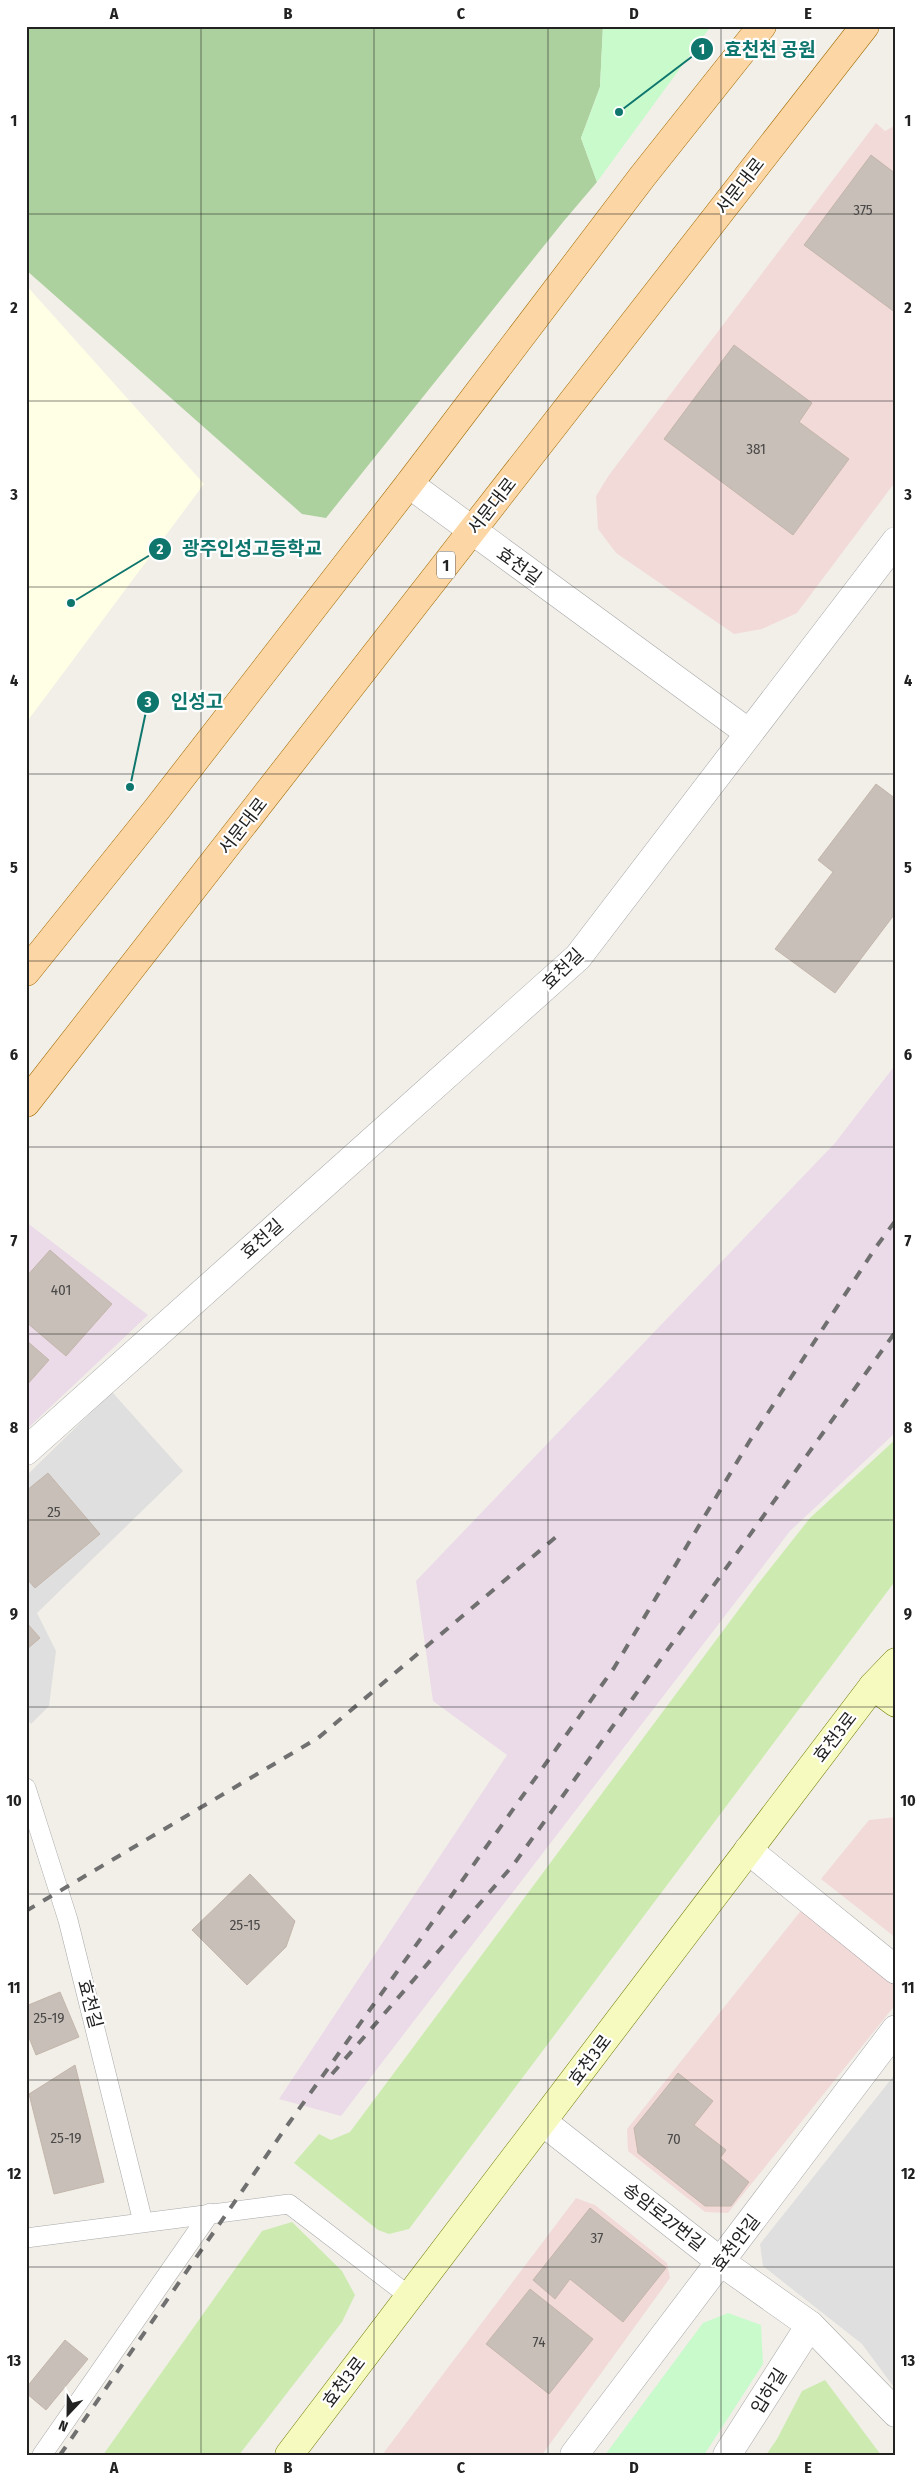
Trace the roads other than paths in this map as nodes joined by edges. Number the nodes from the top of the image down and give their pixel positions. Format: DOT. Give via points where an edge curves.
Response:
graph roads {
  1 [pos="762,26"];
  2 [pos="865,26"];
  3 [pos="409,484"];
  4 [pos="472,532"];
  5 [pos="896,541"];
  6 [pos="749,733"];
  7 [pos="26,972"];
  8 [pos="26,1103"];
  9 [pos="26,1451"];
  10 [pos="896,1662"];
  11 [pos="874,1686"];
  12 [pos="896,1703"];
  13 [pos="26,1788"];
  14 [pos="748,1850"];
  15 [pos="896,1970"];
  16 [pos="896,2029"];
  17 [pos="543,2122"];
  18 [pos="210,2213"];
  19 [pos="143,2222"];
  20 [pos="26,2238"];
  21 [pos="721,2262"];
  22 [pos="409,2296"];
  23 [pos="810,2325"];
  24 [pos="896,2413"];
  25 [pos="42,2455"];
  26 [pos="288,2455"];
  27 [pos="574,2455"];
  28 [pos="727,2455"];
  1 -- 3 [label="main road" via="642,177"];
  2 -- 4 [label="main road, 서문대로 / 1"];
  3 -- 4 [label="street, 효천길"];
  3 -- 7 [label="main road"];
  4 -- 6 [label="street, 효천길"];
  4 -- 8 [label="main road, 서문대로 / 1"];
  5 -- 6 [label="street"];
  6 -- 9 [label="street, 효천길" via="578,957"];
  10 -- 11 [label="street, 효천3로"];
  11 -- 12 [label="street"];
  11 -- 14 [label="street, 효천3로"];
  13 -- 19 [label="lane, 효천길" via="68,1920"];
  14 -- 15 [label="street"];
  14 -- 17 [label="street, 효천3로"];
  16 -- 21 [label="street, 효천안길"];
  17 -- 21 [label="street, 송암로27번길"];
  17 -- 22 [label="street, 효천3로"];
  18 -- 19 [label="lane"];
  18 -- 22 [label="lane" via="289,2204"];
  18 -- 25 [label="lane"];
  19 -- 20 [label="lane"];
  21 -- 23 [label="street, 송암로27번길"];
  21 -- 27 [label="street, 효천안길"];
  22 -- 26 [label="street, 효천3로"];
  23 -- 24 [label="street, 송암로27번길"];
  23 -- 28 [label="street, 입하길"];
}
